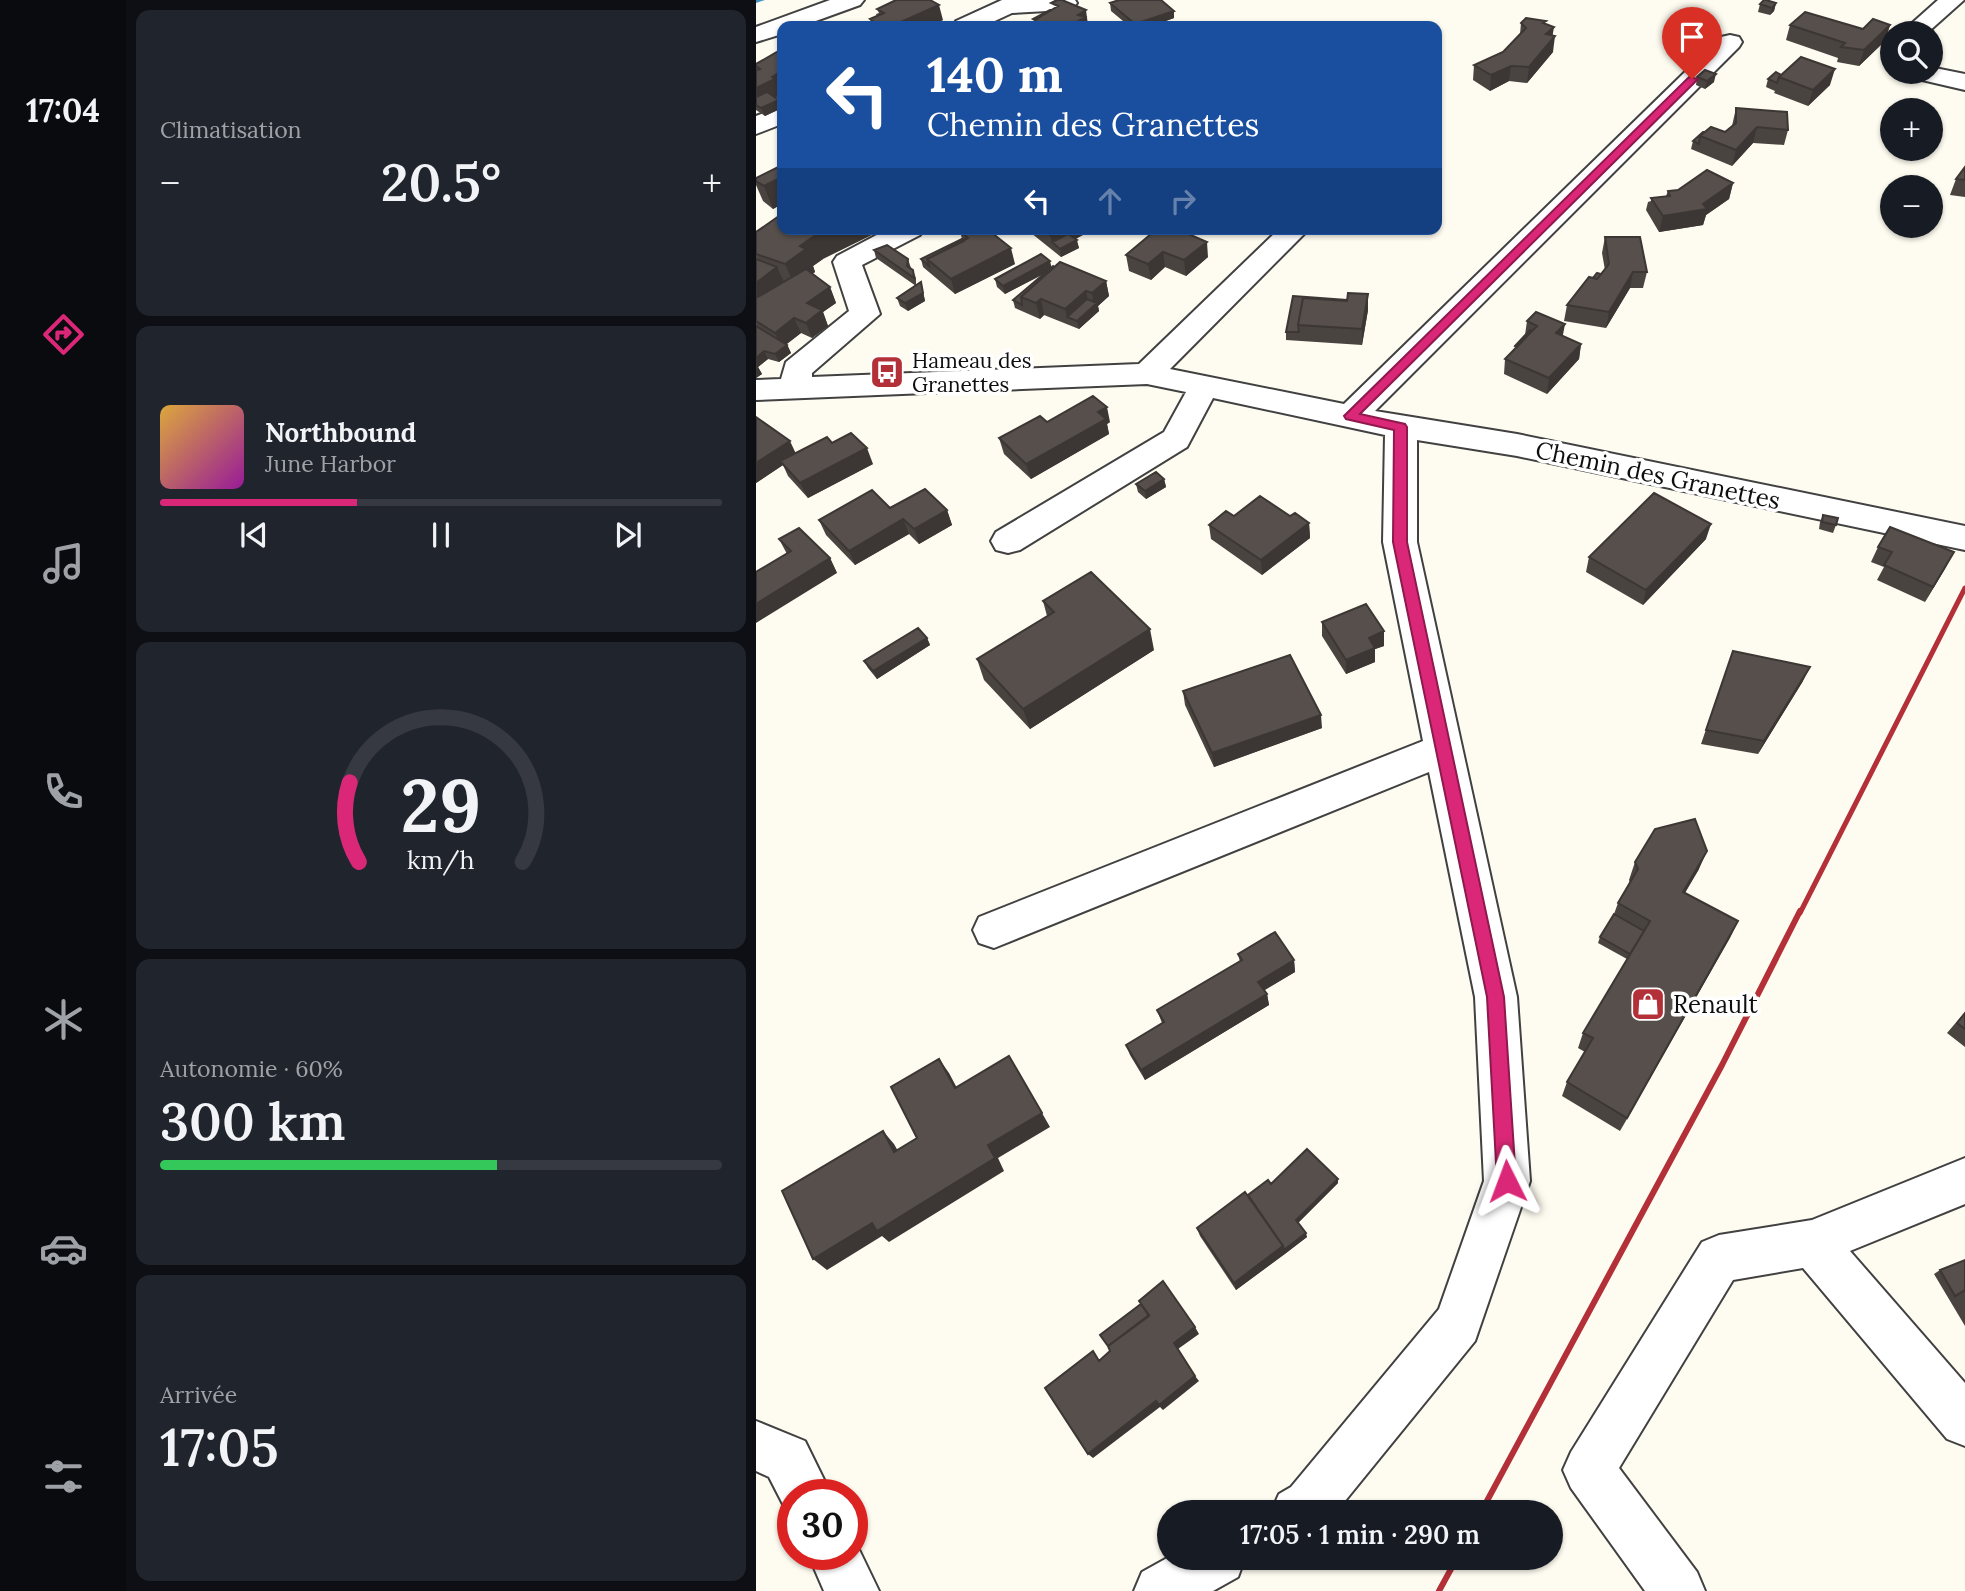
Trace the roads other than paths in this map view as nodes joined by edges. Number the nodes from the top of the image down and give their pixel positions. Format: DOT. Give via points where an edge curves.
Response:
graph roads {
  1 [pos="852,0"];
  2 [pos="1950,0"];
  3 [pos="1065,3"];
  4 [pos="794,21"];
  5 [pos="976,21"];
  6 [pos="1926,21"];
  7 [pos="777,27"];
  8 [pos="756,35"];
  9 [pos="1730,42"];
  10 [pos="1943,77"];
  11 [pos="1965,82"];
  12 [pos="777,117"];
  13 [pos="777,127"];
  14 [pos="756,129"];
  15 [pos="899,235"];
  16 [pos="1289,235"];
  17 [pos="1147,374"];
  18 [pos="1210,386"];
  19 [pos="795,389"];
  20 [pos="756,390"];
  21 [pos="1350,416"];
  22 [pos="1401,427"];
  23 [pos="1965,538"];
  24 [pos="1008,541"];
  25 [pos="1445,749"];
  26 [pos="994,930"];
  27 [pos="1965,1181"];
  28 [pos="1812,1243"];
  29 [pos="1965,1421"];
  30 [pos="756,1446"];
  31 [pos="797,1479"];
  32 [pos="1313,1500"];
  33 [pos="842,1570"];
  34 [pos="1198,1570"];
  35 [pos="852,1591"];
  36 [pos="1161,1591"];
  37 [pos="1678,1591"];
  1 -- 4 [label="street"];
  2 -- 6 [label="street"];
  3 -- 5 [label="street" via="1007,6"];
  7 -- 8 [label="street"];
  9 -- 21 [label="street"];
  10 -- 11 [label="street"];
  12 -- 14 [label="street"];
  13 -- 14 [label="street"];
  15 -- 19 [label="street" via="847,262 865,314 797,369"];
  16 -- 17 [label="street"];
  17 -- 18 [label="street, Chemin des Granettes"];
  17 -- 19 [label="street, Chemin des Granettes"];
  18 -- 21 [label="street, Chemin des Granettes"];
  18 -- 24 [label="street" via="1176,439"];
  19 -- 20 [label="street, Chemin des Granettes"];
  21 -- 22 [label="street, Chemin des Granettes"];
  22 -- 23 [label="street, Chemin des Granettes" via="1517,445"];
  22 -- 25 [label="street" via="1400,542"];
  25 -- 26 [label="street"];
  25 -- 32 [label="street" via="1496,997 1507,1181 1458,1324"];
  27 -- 28 [label="street"];
  28 -- 29 [label="street"];
  28 -- 37 [label="street" via="1719,1259 1589,1470"];
  30 -- 31 [label="street" via="787,1459"];
  33 -- 35 [label="street"];
  34 -- 36 [label="street"];
}
